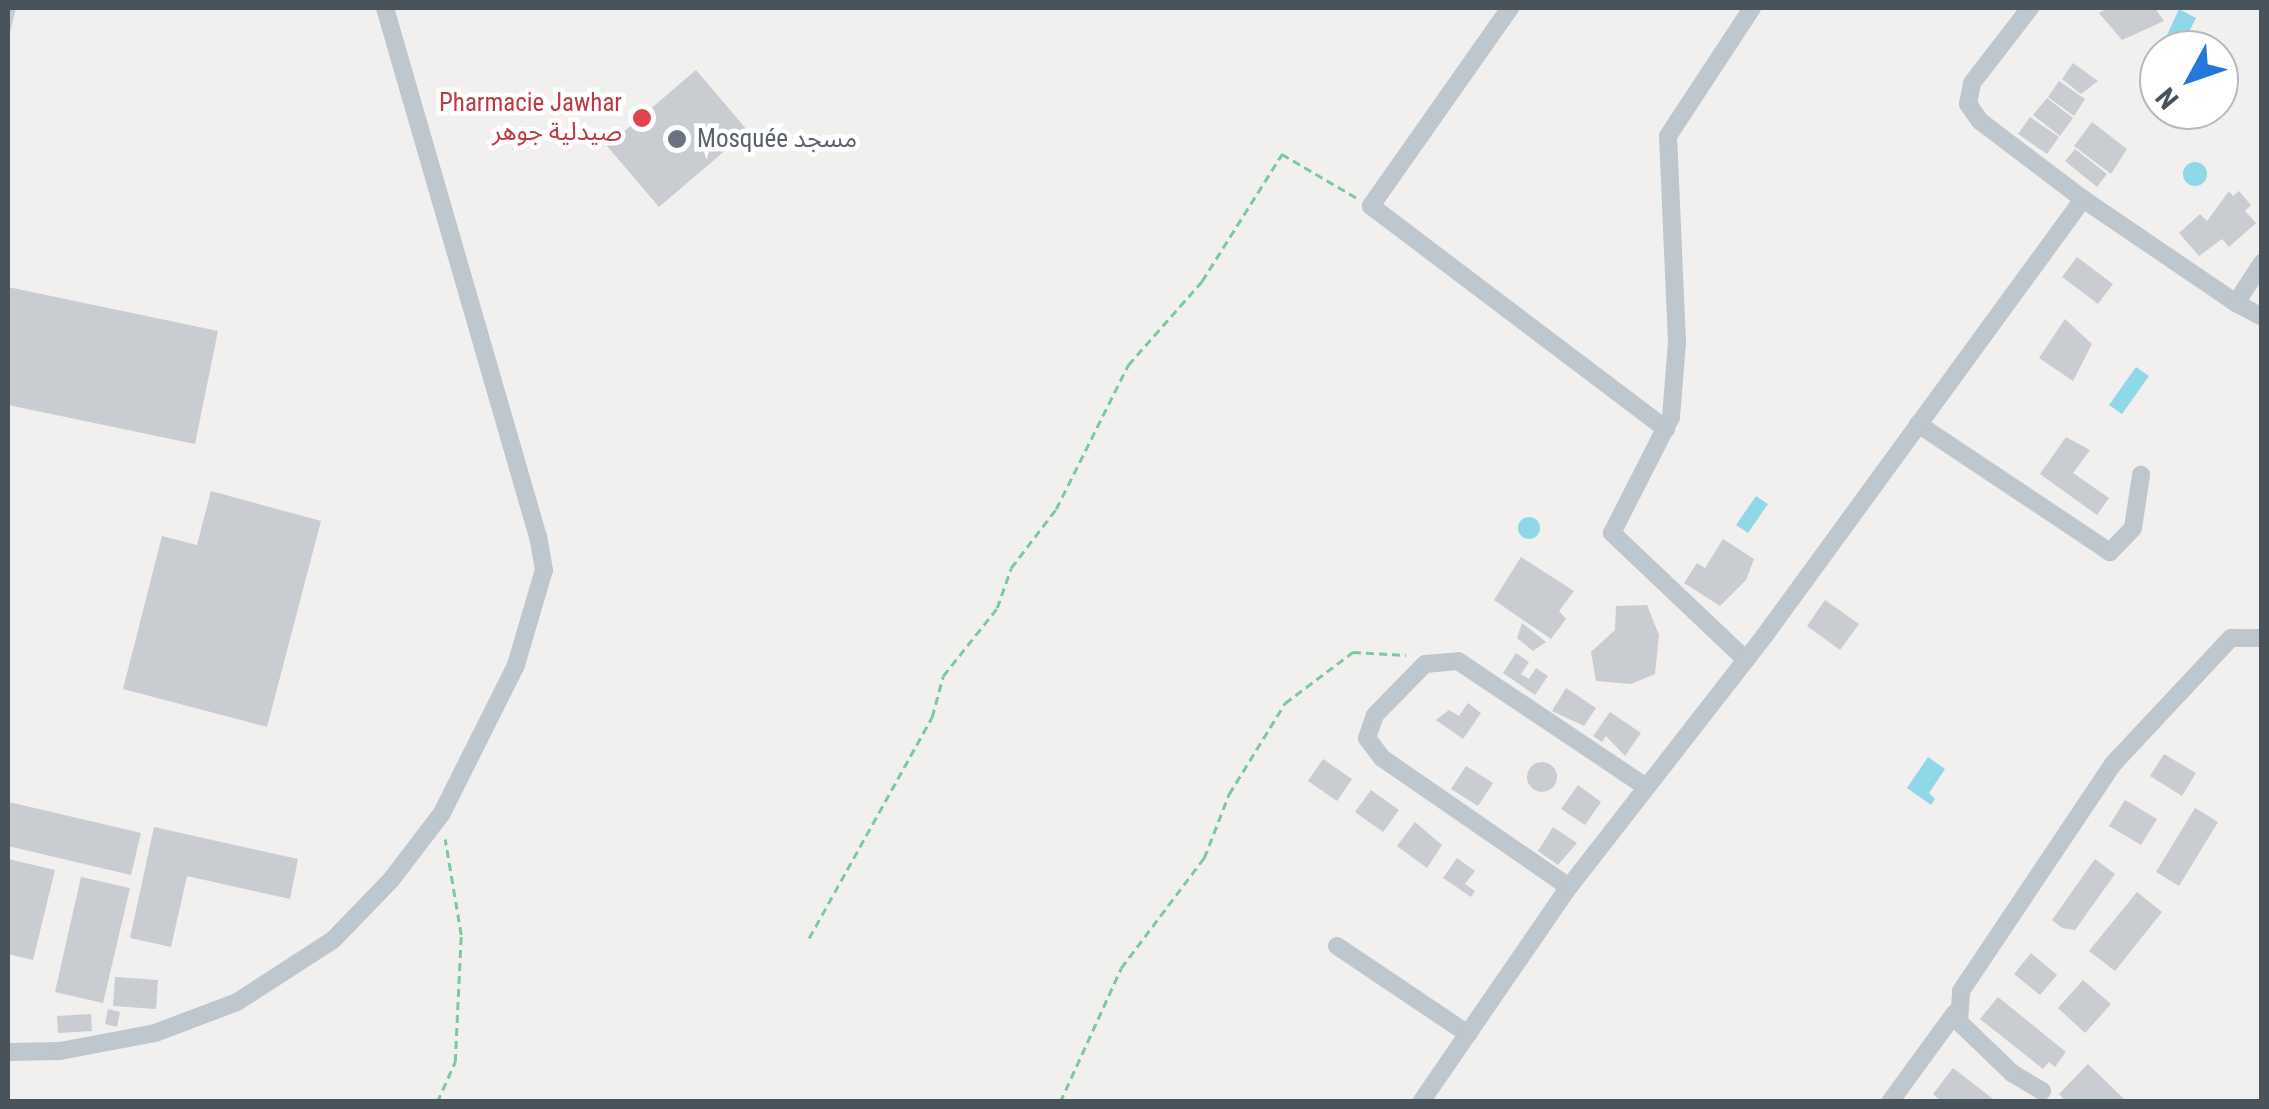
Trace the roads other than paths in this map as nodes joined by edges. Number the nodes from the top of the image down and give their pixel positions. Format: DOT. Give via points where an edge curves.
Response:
graph roads {
  1 [pos="385,8"];
  2 [pos="1510,8"];
  3 [pos="1752,8"];
  4 [pos="2030,8"];
  5 [pos="2083,199"];
  6 [pos="2262,264"];
  7 [pos="2236,302"];
  8 [pos="2262,317"];
  9 [pos="1918,424"];
  10 [pos="1666,429"];
  11 [pos="2141,475"];
  12 [pos="2262,638"];
  13 [pos="1746,660"];
  14 [pos="1644,786"];
  15 [pos="1568,887"];
  16 [pos="1337,946"];
  17 [pos="1954,1013"];
  18 [pos="1468,1034"];
  19 [pos="8,1052"];
  20 [pos="2042,1091"];
  21 [pos="1421,1102"];
  22 [pos="1890,1102"];
  1 -- 19 [label="street" via="544,570 505,694 442,812 365,910 260,989 155,1033 60,1051"];
  2 -- 10 [label="street" via="1372,206"];
  3 -- 10 [label="street" via="1668,136 1677,342"];
  4 -- 5 [label="street" via="1972,83 1968,104 1980,122"];
  5 -- 7 [label="street"];
  5 -- 9 [label="street"];
  6 -- 7 [label="street"];
  7 -- 8 [label="street"];
  9 -- 11 [label="street" via="2110,552 2132,528"];
  9 -- 13 [label="street"];
  10 -- 13 [label="street" via="1612,533"];
  12 -- 17 [label="street" via="2231,638 2114,764 1982,958"];
  13 -- 14 [label="street"];
  14 -- 15 [label="street"];
  14 -- 15 [label="street" via="1458,661 1425,664 1375,715 1367,738 1382,758"];
  15 -- 18 [label="street"];
  16 -- 18 [label="street"];
  17 -- 20 [label="street" via="2012,1073"];
  17 -- 22 [label="street"];
  18 -- 21 [label="street"];
}
